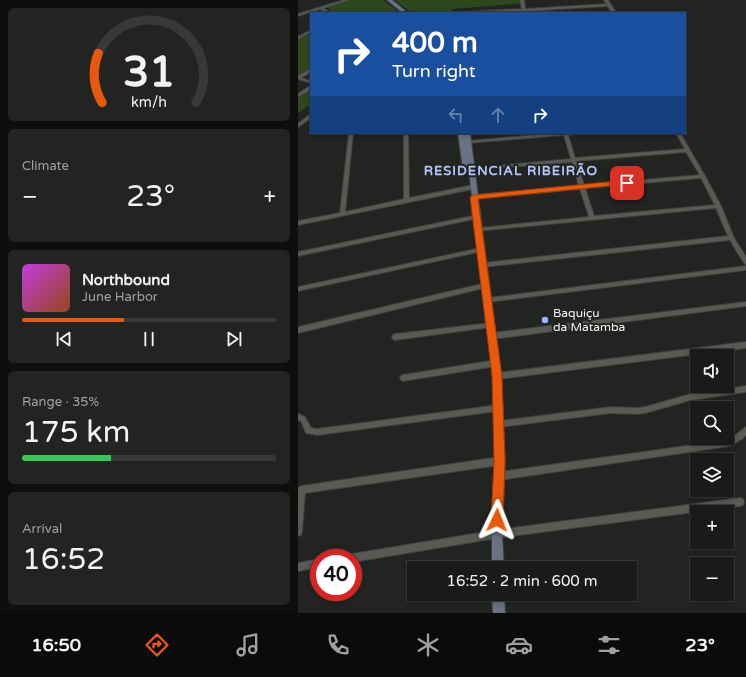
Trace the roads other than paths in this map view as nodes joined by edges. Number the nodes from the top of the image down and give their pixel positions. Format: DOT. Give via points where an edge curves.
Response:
graph roads {
  1 [pos="347,0"];
  2 [pos="389,0"];
  3 [pos="522,0"];
  4 [pos="606,0"];
  5 [pos="608,5"];
  6 [pos="320,8"];
  7 [pos="524,11"];
  8 [pos="327,12"];
  9 [pos="403,12"];
  10 [pos="494,12"];
  11 [pos="613,12"];
  12 [pos="298,15"];
  13 [pos="310,31"];
  14 [pos="298,38"];
  15 [pos="310,71"];
  16 [pos="298,78"];
  17 [pos="310,82"];
  18 [pos="310,88"];
  19 [pos="298,96"];
  20 [pos="310,117"];
  21 [pos="298,126"];
  22 [pos="351,134"];
  23 [pos="406,134"];
  24 [pos="461,134"];
  25 [pos="466,134"];
  26 [pos="565,134"];
  27 [pos="679,134"];
  28 [pos="468,142"];
  29 [pos="688,150"];
  30 [pos="573,159"];
  31 [pos="471,169"];
  32 [pos="703,176"];
  33 [pos="582,187"];
  34 [pos="472,191"];
  35 [pos="407,201"];
  36 [pos="718,206"];
  37 [pos="342,214"];
  38 [pos="476,217"];
  39 [pos="592,218"];
  40 [pos="298,223"];
  41 [pos="479,230"];
  42 [pos="732,238"];
  43 [pos="481,250"];
  44 [pos="298,254"];
  45 [pos="746,262"];
  46 [pos="483,265"];
  47 [pos="746,268"];
  48 [pos="486,284"];
  49 [pos="298,290"];
  50 [pos="488,300"];
  51 [pos="746,304"];
  52 [pos="491,325"];
  53 [pos="298,330"];
  54 [pos="492,336"];
  55 [pos="395,337"];
  56 [pos="746,345"];
  57 [pos="496,364"];
  58 [pos="497,376"];
  59 [pos="403,378"];
  60 [pos="746,389"];
  61 [pos="498,408"];
  62 [pos="298,417"];
  63 [pos="499,424"];
  64 [pos="746,430"];
  65 [pos="500,461"];
  66 [pos="499,476"];
  67 [pos="299,490"];
  68 [pos="740,502"];
  69 [pos="298,532"];
  70 [pos="497,534"];
  71 [pos="362,556"];
  72 [pos="498,561"];
  73 [pos="310,565"];
  74 [pos="298,567"];
  75 [pos="498,601"];
  76 [pos="499,613"];
  1 -- 6 [label="street"];
  2 -- 9 [label="street"];
  3 -- 7 [label="street"];
  4 -- 5 [label="street"];
  5 -- 7 [label="street"];
  5 -- 11 [label="street"];
  6 -- 8 [label="street"];
  6 -- 12 [label="street"];
  7 -- 10 [label="street"];
  13 -- 14 [label="street"];
  15 -- 16 [label="street"];
  16 -- 17 [label="street"];
  18 -- 19 [label="street"];
  20 -- 21 [label="street"];
  22 -- 37 [label="street"];
  23 -- 35 [label="street"];
  24 -- 34 [label="street"];
  25 -- 28 [label="street"];
  26 -- 28 [label="street"];
  26 -- 30 [label="street"];
  27 -- 29 [label="street"];
  28 -- 31 [label="street"];
  29 -- 30 [label="street"];
  29 -- 32 [label="street"];
  30 -- 31 [label="street"];
  30 -- 33 [label="street"];
  31 -- 34 [label="street"];
  32 -- 33 [label="street"];
  32 -- 36 [label="street"];
  33 -- 34 [label="street"];
  33 -- 39 [label="street"];
  34 -- 35 [label="street"];
  34 -- 38 [label="street"];
  35 -- 37 [label="street"];
  36 -- 39 [label="street"];
  36 -- 42 [label="street"];
  37 -- 40 [label="street"];
  38 -- 41 [label="street"];
  38 -- 44 [label="street"];
  39 -- 41 [label="street"];
  41 -- 43 [label="street"];
  42 -- 45 [label="street"];
  42 -- 46 [label="street"];
  43 -- 46 [label="street"];
  43 -- 49 [label="street"];
  46 -- 48 [label="street"];
  47 -- 50 [label="street"];
  48 -- 50 [label="street"];
  48 -- 53 [label="street"];
  50 -- 52 [label="street"];
  51 -- 54 [label="street"];
  52 -- 54 [label="street"];
  52 -- 55 [label="street"];
  54 -- 57 [label="street"];
  56 -- 58 [label="street"];
  57 -- 58 [label="street"];
  57 -- 59 [label="street"];
  58 -- 61 [label="street"];
  60 -- 63 [label="street" via="691,397 645,410 611,410"];
  61 -- 62 [label="street" via="317,432 309,431 303,419"];
  61 -- 63 [label="street"];
  63 -- 65 [label="street"];
  64 -- 66 [label="street" via="730,443"];
  65 -- 66 [label="street"];
  65 -- 67 [label="street"];
  66 -- 70 [label="street"];
  67 -- 69 [label="street"];
  68 -- 70 [label="street"];
  70 -- 71 [label="street"];
  70 -- 72 [label="street"];
  73 -- 74 [label="street"];
  75 -- 76 [label="street"];
}
